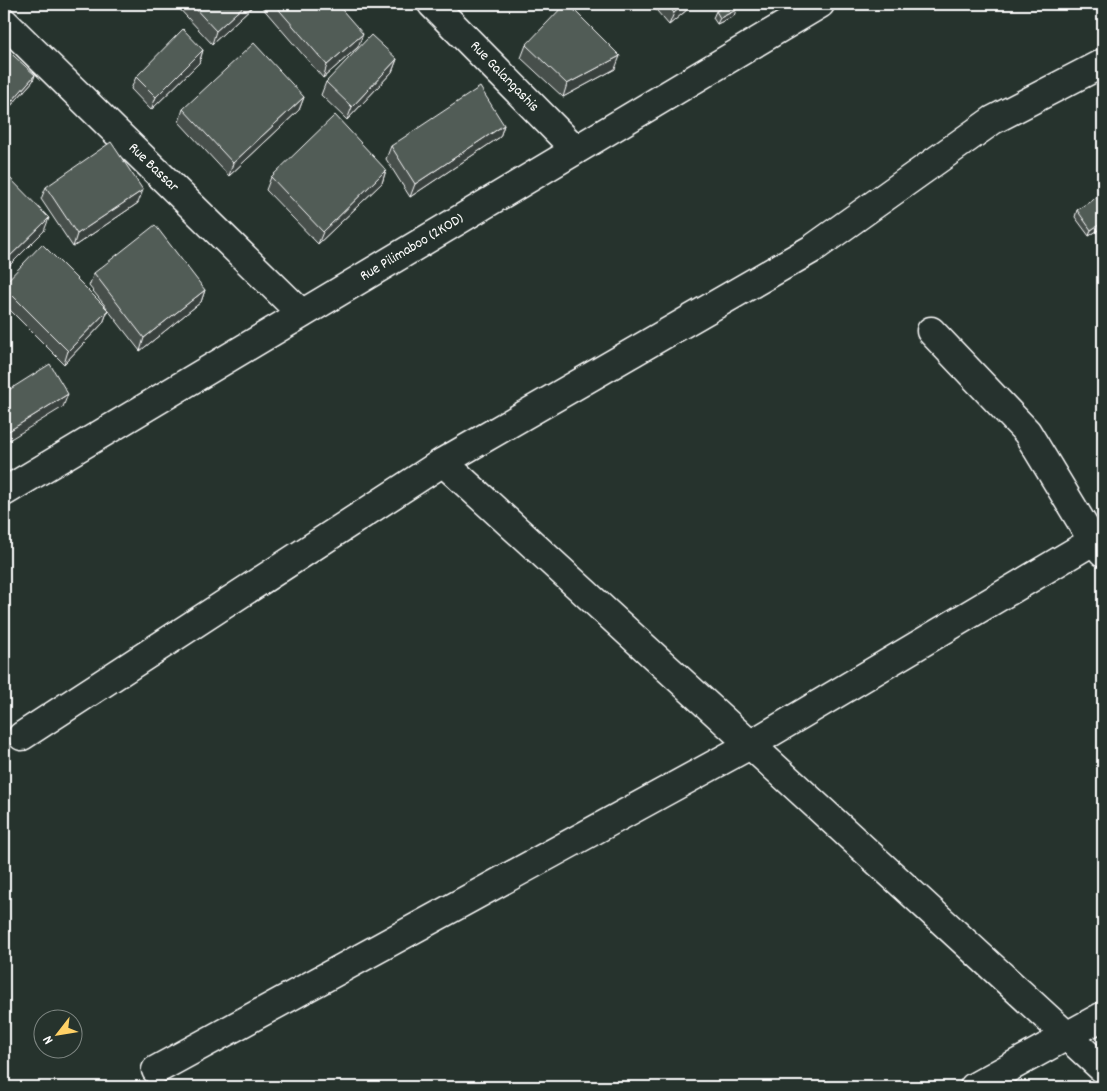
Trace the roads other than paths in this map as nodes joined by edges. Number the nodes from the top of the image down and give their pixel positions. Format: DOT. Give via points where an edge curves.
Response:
graph roads {
  1 [pos="432,4"];
  2 [pos="820,4"];
  3 [pos="4,22"];
  4 [pos="1103,63"];
  5 [pos="576,150"];
  6 [pos="302,314"];
  7 [pos="931,331"];
  8 [pos="443,462"];
  9 [pos="4,492"];
  10 [pos="1098,546"];
  11 [pos="22,736"];
  12 [pos="750,745"];
  13 [pos="1103,1016"];
  14 [pos="1066,1037"];
  15 [pos="1103,1069"];
  16 [pos="156,1070"];
  17 [pos="974,1087"];
  1 -- 5 [label="street, Rue Galangashis"];
  2 -- 5 [label="street, Rue Pilimaboo (2KOD)"];
  3 -- 6 [label="street, Rue Bassar"];
  4 -- 8 [label="street" via="994,120 812,250"];
  5 -- 6 [label="street, Rue Pilimaboo (2KOD)"];
  6 -- 9 [label="street, Rue Pilimaboo (2KOD)"];
  7 -- 10 [label="street" via="1027,432"];
  8 -- 11 [label="street"];
  8 -- 12 [label="street"];
  10 -- 12 [label="street"];
  12 -- 14 [label="street"];
  12 -- 16 [label="street"];
  13 -- 14 [label="street"];
  14 -- 15 [label="street"];
  14 -- 17 [label="street"];
}
